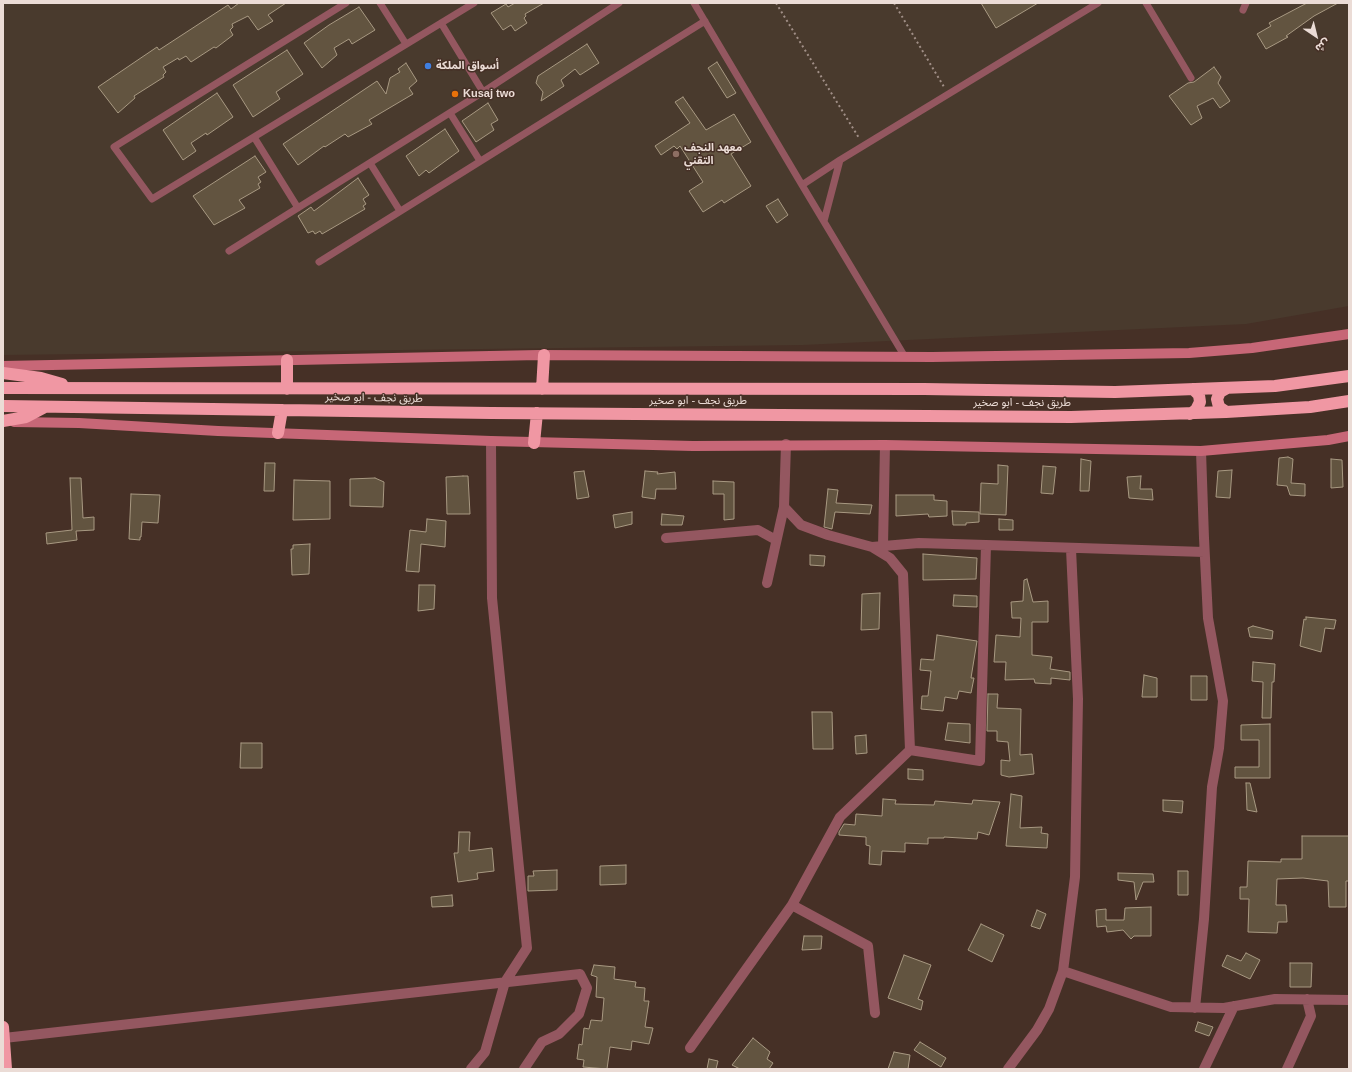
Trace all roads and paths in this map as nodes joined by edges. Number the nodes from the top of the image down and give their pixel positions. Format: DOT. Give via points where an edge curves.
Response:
graph roads {
  1 [pos="346,3"];
  2 [pos="380,3"];
  3 [pos="474,3"];
  4 [pos="619,3"];
  5 [pos="694,3"];
  6 [pos="776,3"];
  7 [pos="894,3"];
  8 [pos="1098,3"];
  9 [pos="1146,3"];
  10 [pos="704,21"];
  11 [pos="441,23"];
  12 [pos="406,44"];
  13 [pos="1191,78"];
  14 [pos="483,92"];
  15 [pos="948,95"];
  16 [pos="450,113"];
  17 [pos="254,137"];
  18 [pos="864,147"];
  19 [pos="840,160"];
  20 [pos="480,161"];
  21 [pos="370,163"];
  22 [pos="802,186"];
  23 [pos="298,208"];
  24 [pos="400,211"];
  25 [pos="824,221"];
  26 [pos="229,251"];
  27 [pos="319,262"];
  28 [pos="1349,334"];
  29 [pos="544,355"];
  30 [pos="905,357"];
  31 [pos="288,360"];
  32 [pos="3,366"];
  33 [pos="3,373"];
  34 [pos="1349,376"];
  35 [pos="3,388"];
  36 [pos="72,388"];
  37 [pos="287,388"];
  38 [pos="1228,388"];
  39 [pos="542,389"];
  40 [pos="1193,389"];
  41 [pos="1349,401"];
  42 [pos="3,406"];
  43 [pos="46,407"];
  44 [pos="282,410"];
  45 [pos="1226,412"];
  46 [pos="537,413"];
  47 [pos="1190,414"];
  48 [pos="3,422"];
  49 [pos="278,433"];
  50 [pos="1349,436"];
  51 [pos="491,441"];
  52 [pos="534,443"];
  53 [pos="786,444"];
  54 [pos="885,444"];
  55 [pos="1201,450"];
  56 [pos="784,507"];
  57 [pos="666,538"];
  58 [pos="776,540"];
  59 [pos="986,545"];
  60 [pos="883,546"];
  61 [pos="872,547"];
  62 [pos="1071,549"];
  63 [pos="1204,552"];
  64 [pos="767,583"];
  65 [pos="910,750"];
  66 [pos="792,905"];
  67 [pos="1063,971"];
  68 [pos="505,982"];
  69 [pos="1307,999"];
  70 [pos="1349,1000"];
  71 [pos="1234,1006"];
  72 [pos="1195,1008"];
  73 [pos="875,1013"];
  74 [pos="3,1032"];
  75 [pos="690,1048"];
  76 [pos="6,1069"];
  77 [pos="471,1069"];
  78 [pos="524,1069"];
  79 [pos="1008,1069"];
  80 [pos="1204,1069"];
  81 [pos="1287,1069"];
  1 -- 17 [label="lane" via="114,147 152,199"];
  2 -- 12 [label="lane"];
  3 -- 11 [label="lane"];
  4 -- 14 [label="lane"];
  5 -- 10 [label="lane"];
  6 -- 18 [label="path"];
  7 -- 15 [label="path"];
  8 -- 15 [label="lane"];
  9 -- 13 [label="lane"];
  10 -- 20 [label="lane"];
  10 -- 22 [label="lane"];
  11 -- 12 [label="lane"];
  11 -- 14 [label="lane"];
  12 -- 17 [label="lane"];
  14 -- 16 [label="lane"];
  15 -- 18 [label="lane"];
  16 -- 20 [label="lane"];
  16 -- 21 [label="lane"];
  17 -- 23 [label="lane"];
  18 -- 19 [label="lane"];
  19 -- 22 [label="lane"];
  19 -- 25 [label="lane"];
  20 -- 24 [label="lane"];
  21 -- 23 [label="lane"];
  21 -- 24 [label="lane"];
  22 -- 25 [label="lane"];
  23 -- 26 [label="lane"];
  24 -- 27 [label="lane"];
  25 -- 30 [label="lane"];
  28 -- 30 [label="main road" via="1252,348 1189,353"];
  29 -- 30 [label="main road"];
  29 -- 31 [label="main road"];
  29 -- 39 [label="highway"];
  31 -- 32 [label="main road"];
  31 -- 37 [label="highway"];
  33 -- 36 [label="highway" via="41,378"];
  34 -- 38 [label="highway, طريق نجف - ابو صخير" via="1275,386"];
  35 -- 36 [label="highway, طريق نجف - ابو صخير"];
  36 -- 37 [label="highway, طريق نجف - ابو صخير"];
  37 -- 39 [label="highway, طريق نجف - ابو صخير"];
  38 -- 40 [label="highway, طريق نجف - ابو صخير"];
  38 -- 45 [label="highway" via="1220,392 1217,400 1219,407"];
  39 -- 40 [label="highway, طريق نجف - ابو صخير" via="1116,392"];
  40 -- 47 [label="highway" via="1199,395 1200,402 1196,410"];
  41 -- 45 [label="highway, طريق نجف - ابو صخير" via="1310,407"];
  42 -- 43 [label="highway, طريق نجف - ابو صخير"];
  43 -- 44 [label="highway, طريق نجف - ابو صخير"];
  43 -- 48 [label="highway" via="26,417"];
  44 -- 46 [label="highway, طريق نجف - ابو صخير"];
  44 -- 49 [label="highway"];
  45 -- 47 [label="highway, طريق نجف - ابو صخير"];
  46 -- 47 [label="highway, طريق نجف - ابو صخير" via="1056,416"];
  46 -- 52 [label="highway"];
  48 -- 49 [label="main road" via="79,423"];
  49 -- 51 [label="main road"];
  50 -- 55 [label="main road"];
  51 -- 52 [label="main road"];
  51 -- 68 [label="street" via="492,598 527,948"];
  52 -- 53 [label="main road" via="693,446"];
  53 -- 54 [label="main road"];
  53 -- 56 [label="street"];
  54 -- 55 [label="main road"];
  54 -- 60 [label="street"];
  55 -- 63 [label="street"];
  56 -- 58 [label="street"];
  56 -- 61 [label="street" via="801,525"];
  57 -- 58 [label="street" via="758,530"];
  58 -- 64 [label="street"];
  59 -- 60 [label="street" via="920,543"];
  59 -- 62 [label="street"];
  59 -- 65 [label="street" via="980,761"];
  60 -- 61 [label="street"];
  61 -- 65 [label="street" via="890,558 903,574"];
  62 -- 63 [label="street"];
  62 -- 67 [label="street" via="1078,699 1075,877"];
  63 -- 72 [label="street" via="1208,618 1223,701 1212,787 1204,919"];
  65 -- 66 [label="street" via="840,817"];
  66 -- 73 [label="street" via="868,946"];
  66 -- 75 [label="street"];
  67 -- 72 [label="street" via="1171,1007"];
  67 -- 79 [label="street" via="1049,1009"];
  68 -- 74 [label="street"];
  68 -- 77 [label="street" via="485,1052"];
  68 -- 78 [label="street" via="580,974 587,988 579,1014 559,1034 542,1042"];
  69 -- 70 [label="street"];
  69 -- 71 [label="street" via="1275,999"];
  69 -- 81 [label="street" via="1311,1016"];
  71 -- 72 [label="street"];
  71 -- 80 [label="street"];
  74 -- 76 [label="highway"];
}
